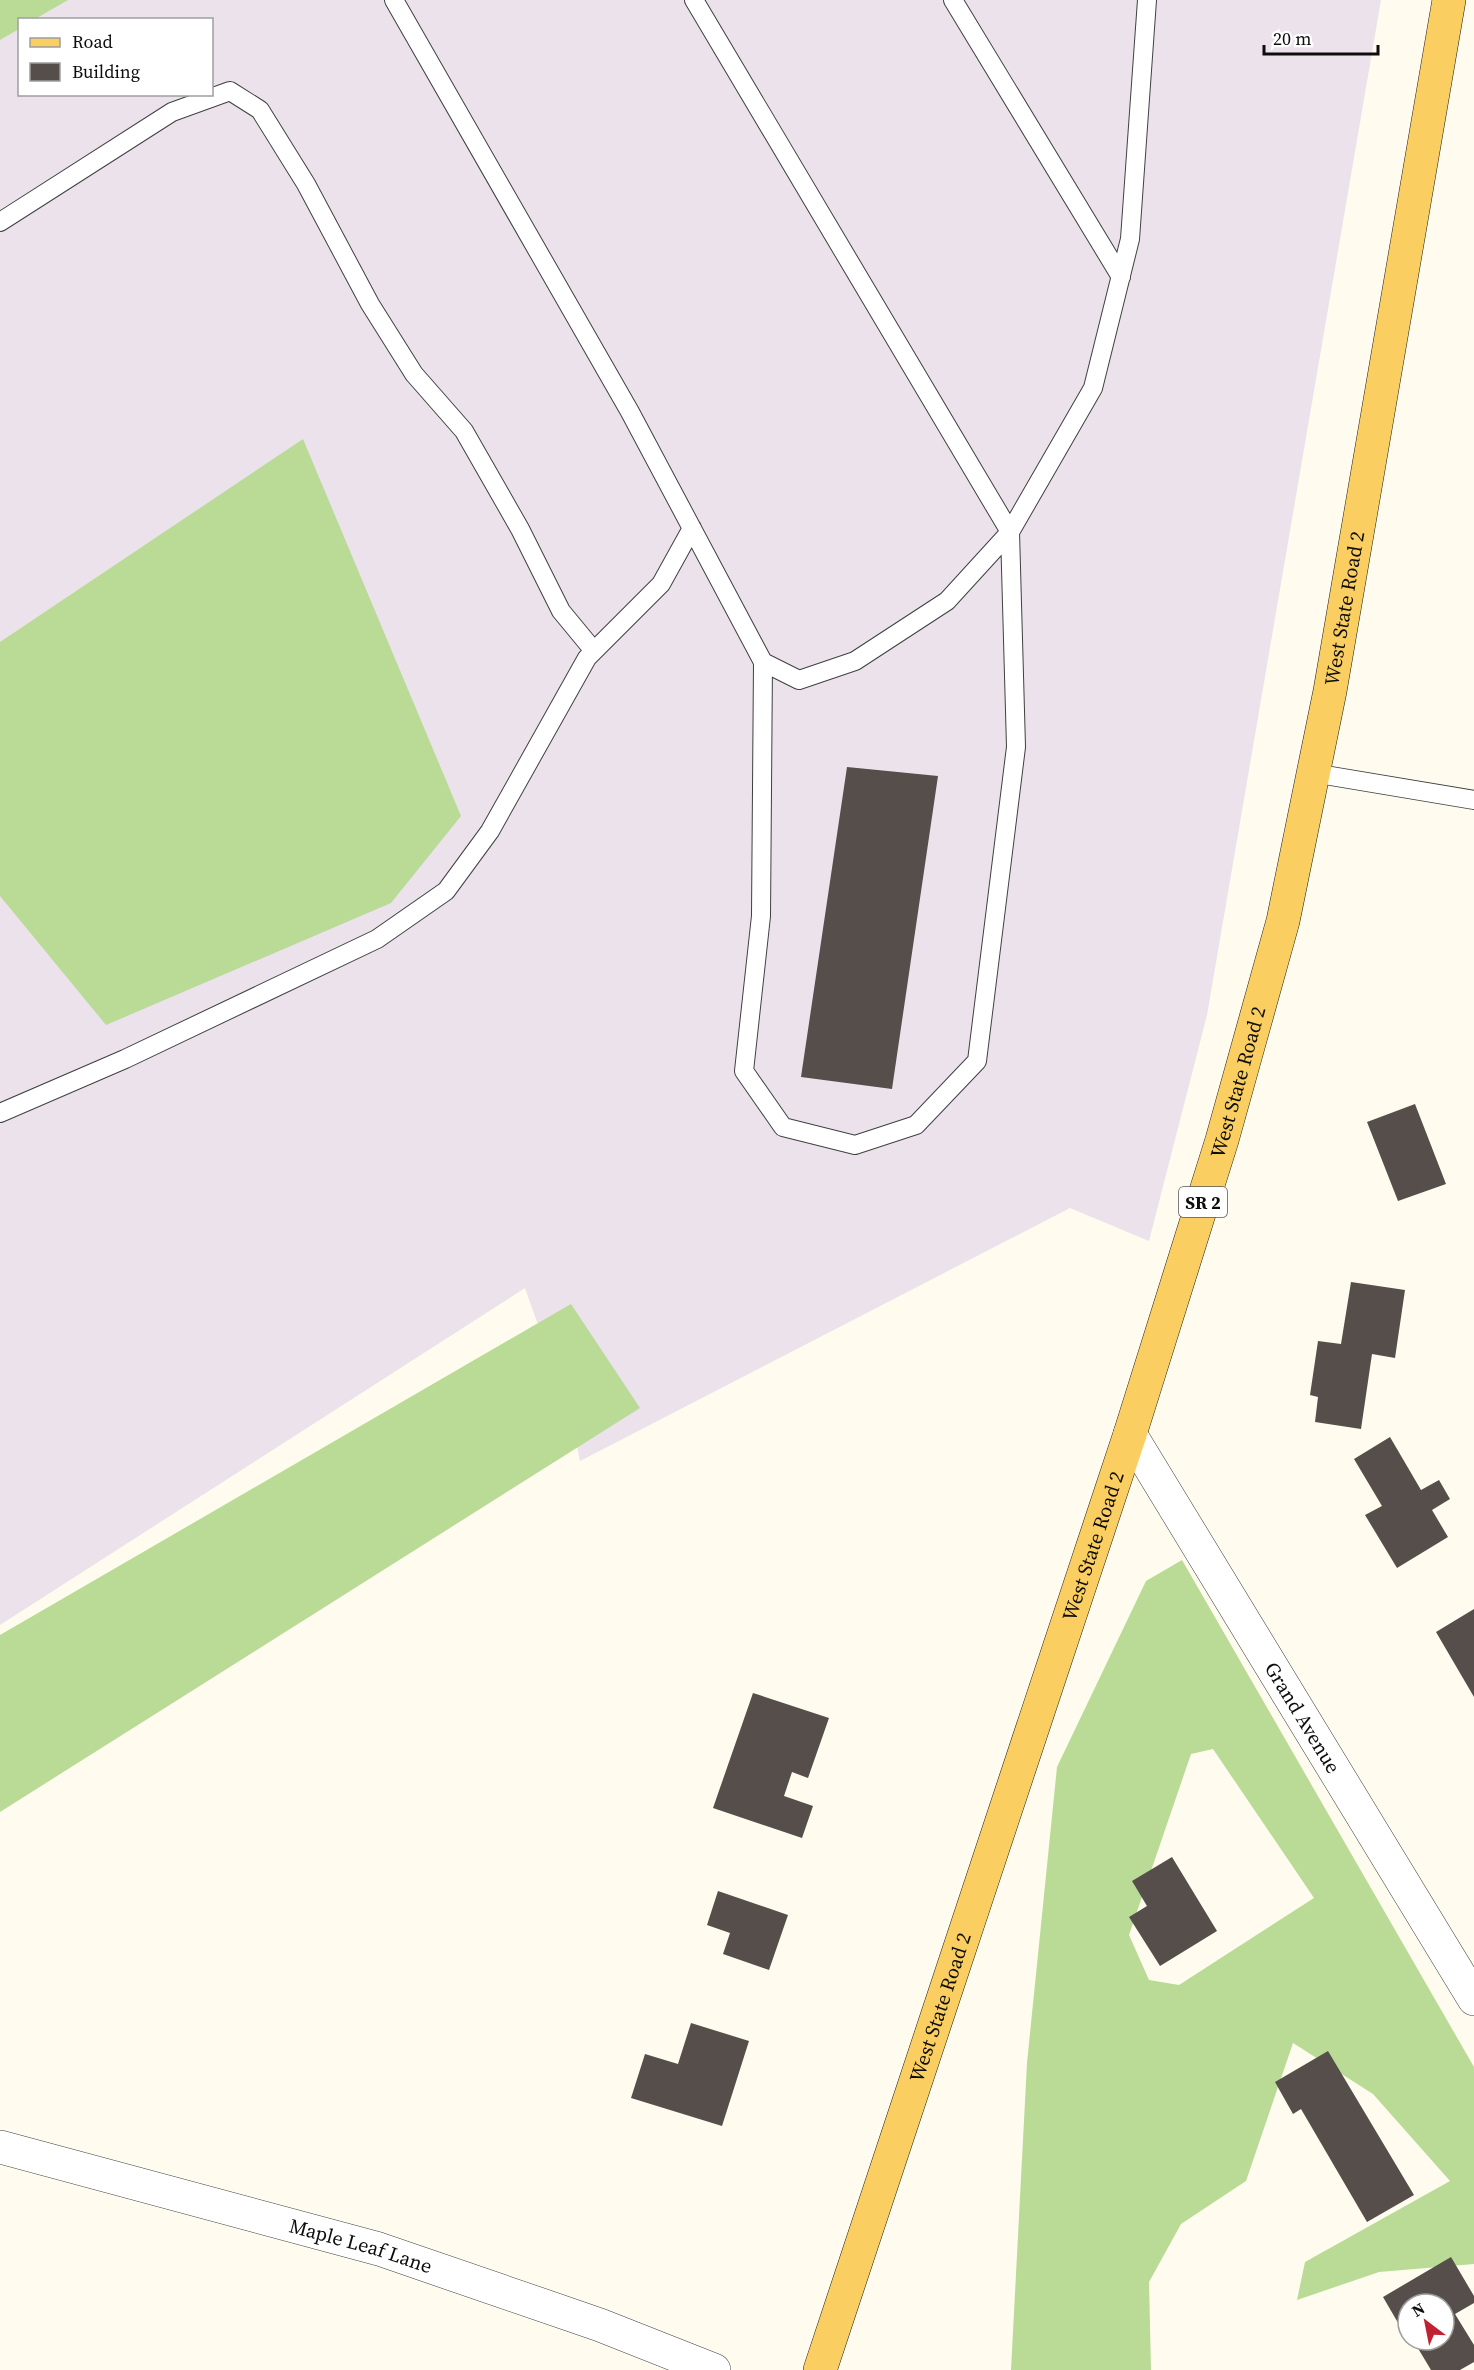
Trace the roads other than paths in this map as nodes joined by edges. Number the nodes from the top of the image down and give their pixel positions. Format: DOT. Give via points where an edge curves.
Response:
graph roads {
  1 [pos="394,0"];
  2 [pos="694,0"];
  3 [pos="953,0"];
  4 [pos="1147,0"];
  5 [pos="1449,0"];
  6 [pos="0,222"];
  7 [pos="1121,277"];
  8 [pos="692,528"];
  9 [pos="1010,532"];
  10 [pos="594,651"];
  11 [pos="763,662"];
  12 [pos="1313,772"];
  13 [pos="1474,800"];
  14 [pos="0,1113"];
  15 [pos="1130,1434"];
  16 [pos="1474,1999"];
  17 [pos="0,2147"];
  18 [pos="714,2370"];
  19 [pos="820,2370"];
  1 -- 8 [label="lane" via="630,412"];
  2 -- 9 [label="lane"];
  3 -- 7 [label="lane"];
  4 -- 7 [label="lane" via="1130,239"];
  5 -- 12 [label="main road, West State Road 2 / SR 2"];
  6 -- 10 [label="lane" via="172,112 230,91 260,110 306,184 370,304 414,375 464,431 561,610"];
  7 -- 9 [label="lane" via="1093,388"];
  8 -- 10 [label="lane" via="661,584"];
  8 -- 11 [label="lane"];
  9 -- 11 [label="lane" via="947,601 855,661 799,680"];
  9 -- 11 [label="lane" via="1016,747 977,1061 916,1125 855,1145 783,1127 744,1071 761,916"];
  10 -- 14 [label="lane" via="490,831 446,891 376,939 125,1059"];
  12 -- 13 [label="lane"];
  12 -- 15 [label="main road, West State Road 2 / SR 2" via="1277,944 1222,1140"];
  15 -- 16 [label="street, Grand Avenue"];
  15 -- 19 [label="main road, West State Road 2 / SR 2"];
  17 -- 18 [label="street, Maple Leaf Lane" via="379,2249 600,2325"];
}
